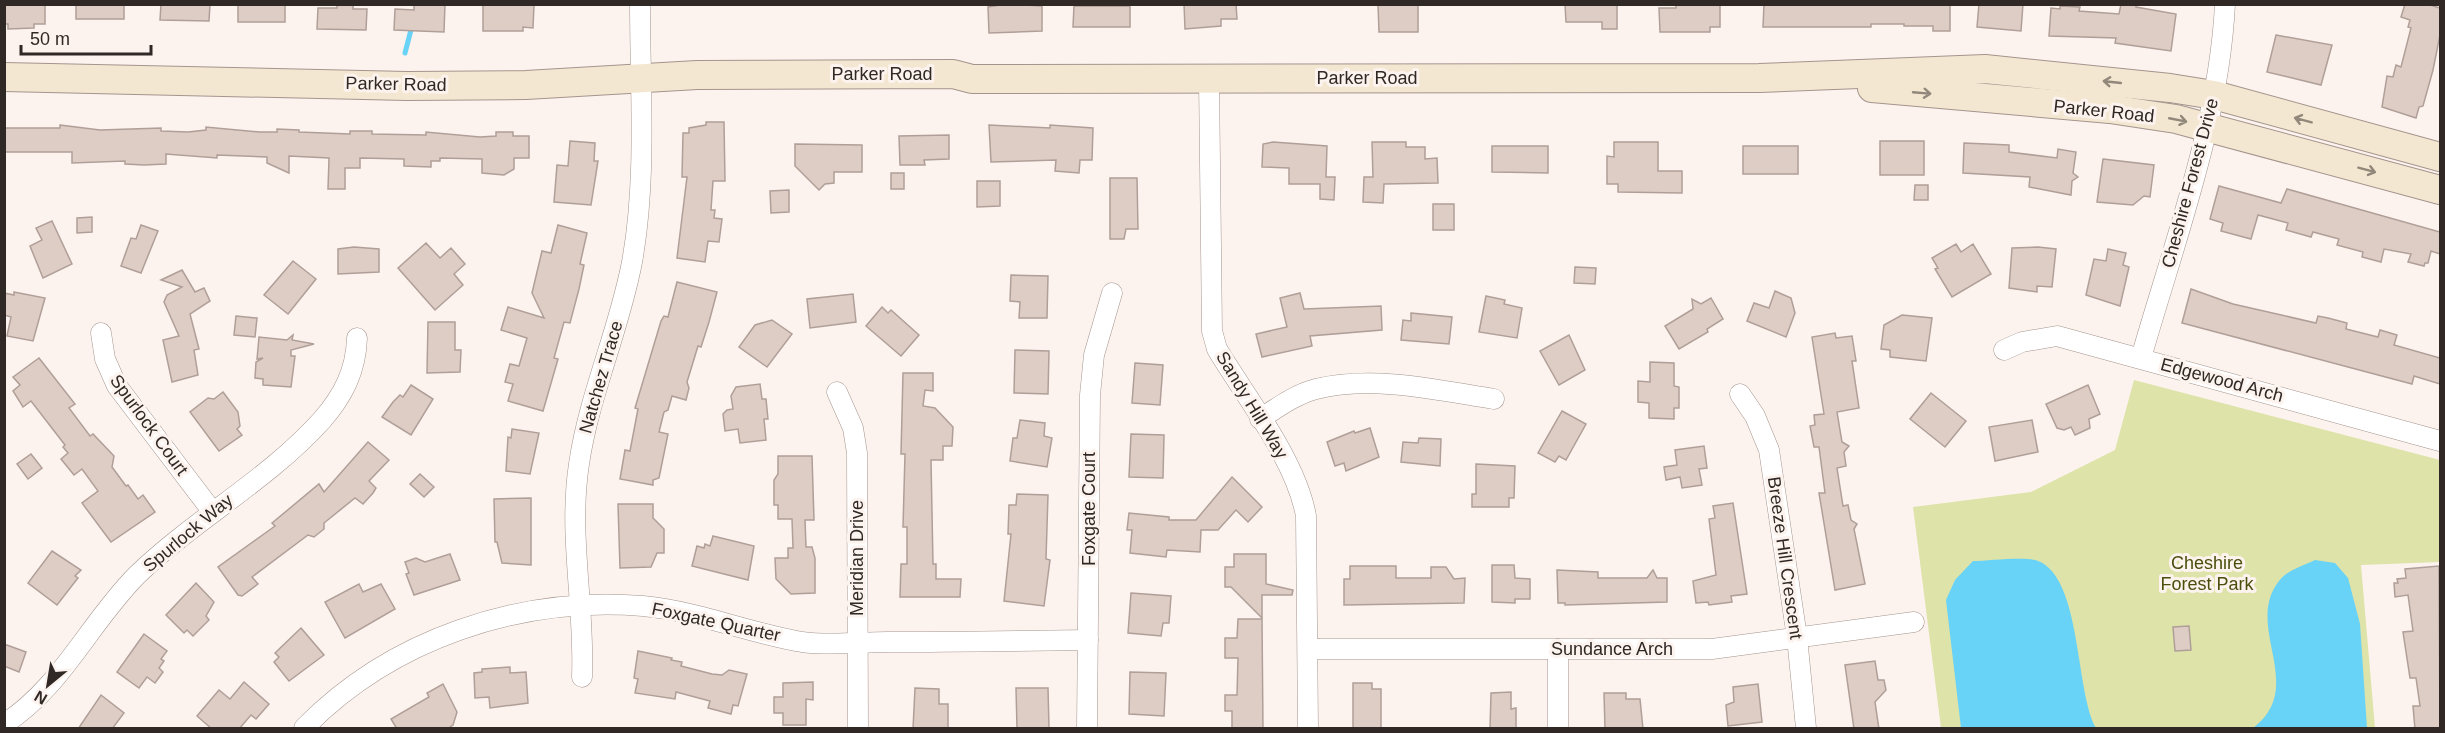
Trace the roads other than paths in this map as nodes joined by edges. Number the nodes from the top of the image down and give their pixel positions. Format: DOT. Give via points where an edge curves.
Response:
graph roads {
  1 [pos="640,4"];
  2 [pos="2225,4"];
  3 [pos="4,77"];
  4 [pos="1759,78"];
  5 [pos="640,79"];
  6 [pos="1209,79"];
  7 [pos="2214,95"];
  8 [pos="2208,126"];
  9 [pos="2440,158"];
  10 [pos="2440,190"];
  11 [pos="1112,293"];
  12 [pos="101,333"];
  13 [pos="357,338"];
  14 [pos="2004,351"];
  15 [pos="2141,358"];
  16 [pos="837,392"];
  17 [pos="1740,394"];
  18 [pos="1494,399"];
  19 [pos="1260,419"];
  20 [pos="2440,441"];
  21 [pos="212,511"];
  22 [pos="578,605"];
  23 [pos="1914,622"];
  24 [pos="1797,637"];
  25 [pos="1088,640"];
  26 [pos="858,642"];
  27 [pos="1308,649"];
  28 [pos="1558,649"];
  29 [pos="582,677"];
  30 [pos="4,724"];
  31 [pos="304,729"];
  32 [pos="858,729"];
  33 [pos="1088,729"];
  34 [pos="1308,729"];
  35 [pos="1558,729"];
  36 [pos="1806,729"];
  1 -- 5 [label="street, Natchez Trace"];
  2 -- 7 [label="street, Cheshire Forest Drive" via="2220,73"];
  3 -- 5 [label="street, Parker Road" via="408,86"];
  4 -- 6 [label="street, Parker Road"];
  7 -- 4 [label="street, Parker Road, one-way" via="1985,69"];
  4 -- 8 [label="street, Parker Road, one-way" via="2110,109"];
  5 -- 6 [label="street, Parker Road" via="697,75 953,74 972,79"];
  5 -- 22 [label="street, Natchez Trace" via="639,198 633,254 625,295 588,415 575,496"];
  6 -- 19 [label="street, Sandy Hill Way" via="1212,332 1217,350"];
  7 -- 8 [label="street, Cheshire Forest Drive"];
  9 -- 7 [label="street, Parker Road, one-way"];
  8 -- 10 [label="street, Parker Road, one-way"];
  8 -- 15 [label="street, Cheshire Forest Drive"];
  11 -- 25 [label="street, Foxgate Court" via="1094,355 1090,395"];
  12 -- 21 [label="street, Spurlock Court" via="105,359 117,386"];
  13 -- 21 [label="street, Spurlock Way" via="349,381 322,420 287,455"];
  14 -- 15 [label="street, Edgewood Arch" via="2022,342 2057,336"];
  15 -- 20 [label="street, Edgewood Arch"];
  16 -- 26 [label="street, Meridian Drive" via="853,428 856,453"];
  17 -- 24 [label="street, Breeze Hill Crescent" via="1755,416 1769,450"];
  18 -- 19 [label="street" via="1419,387 1343,384 1304,393"];
  19 -- 27 [label="street, Sandy Hill Way" via="1289,465 1303,497"];
  21 -- 30 [label="street, Spurlock Way" via="136,577 40,696"];
  22 -- 26 [label="street, Foxgate Quarter" via="653,608 803,642"];
  22 -- 29 [label="street, Natchez Trace"];
  22 -- 31 [label="street, Foxgate Quarter" via="526,611 443,635 377,669"];
  23 -- 24 [label="street, Sundance Arch"];
  24 -- 28 [label="street, Sundance Arch" via="1712,649"];
  24 -- 36 [label="street, Breeze Hill Crescent"];
  25 -- 26 [label="street, Foxgate Quarter"];
  25 -- 33 [label="street, Foxgate Court"];
  26 -- 32 [label="street, Meridian Drive"];
  27 -- 28 [label="street, Sundance Arch"];
  27 -- 34 [label="street, Sandy Hill Way"];
  28 -- 35 [label="street"];
}
